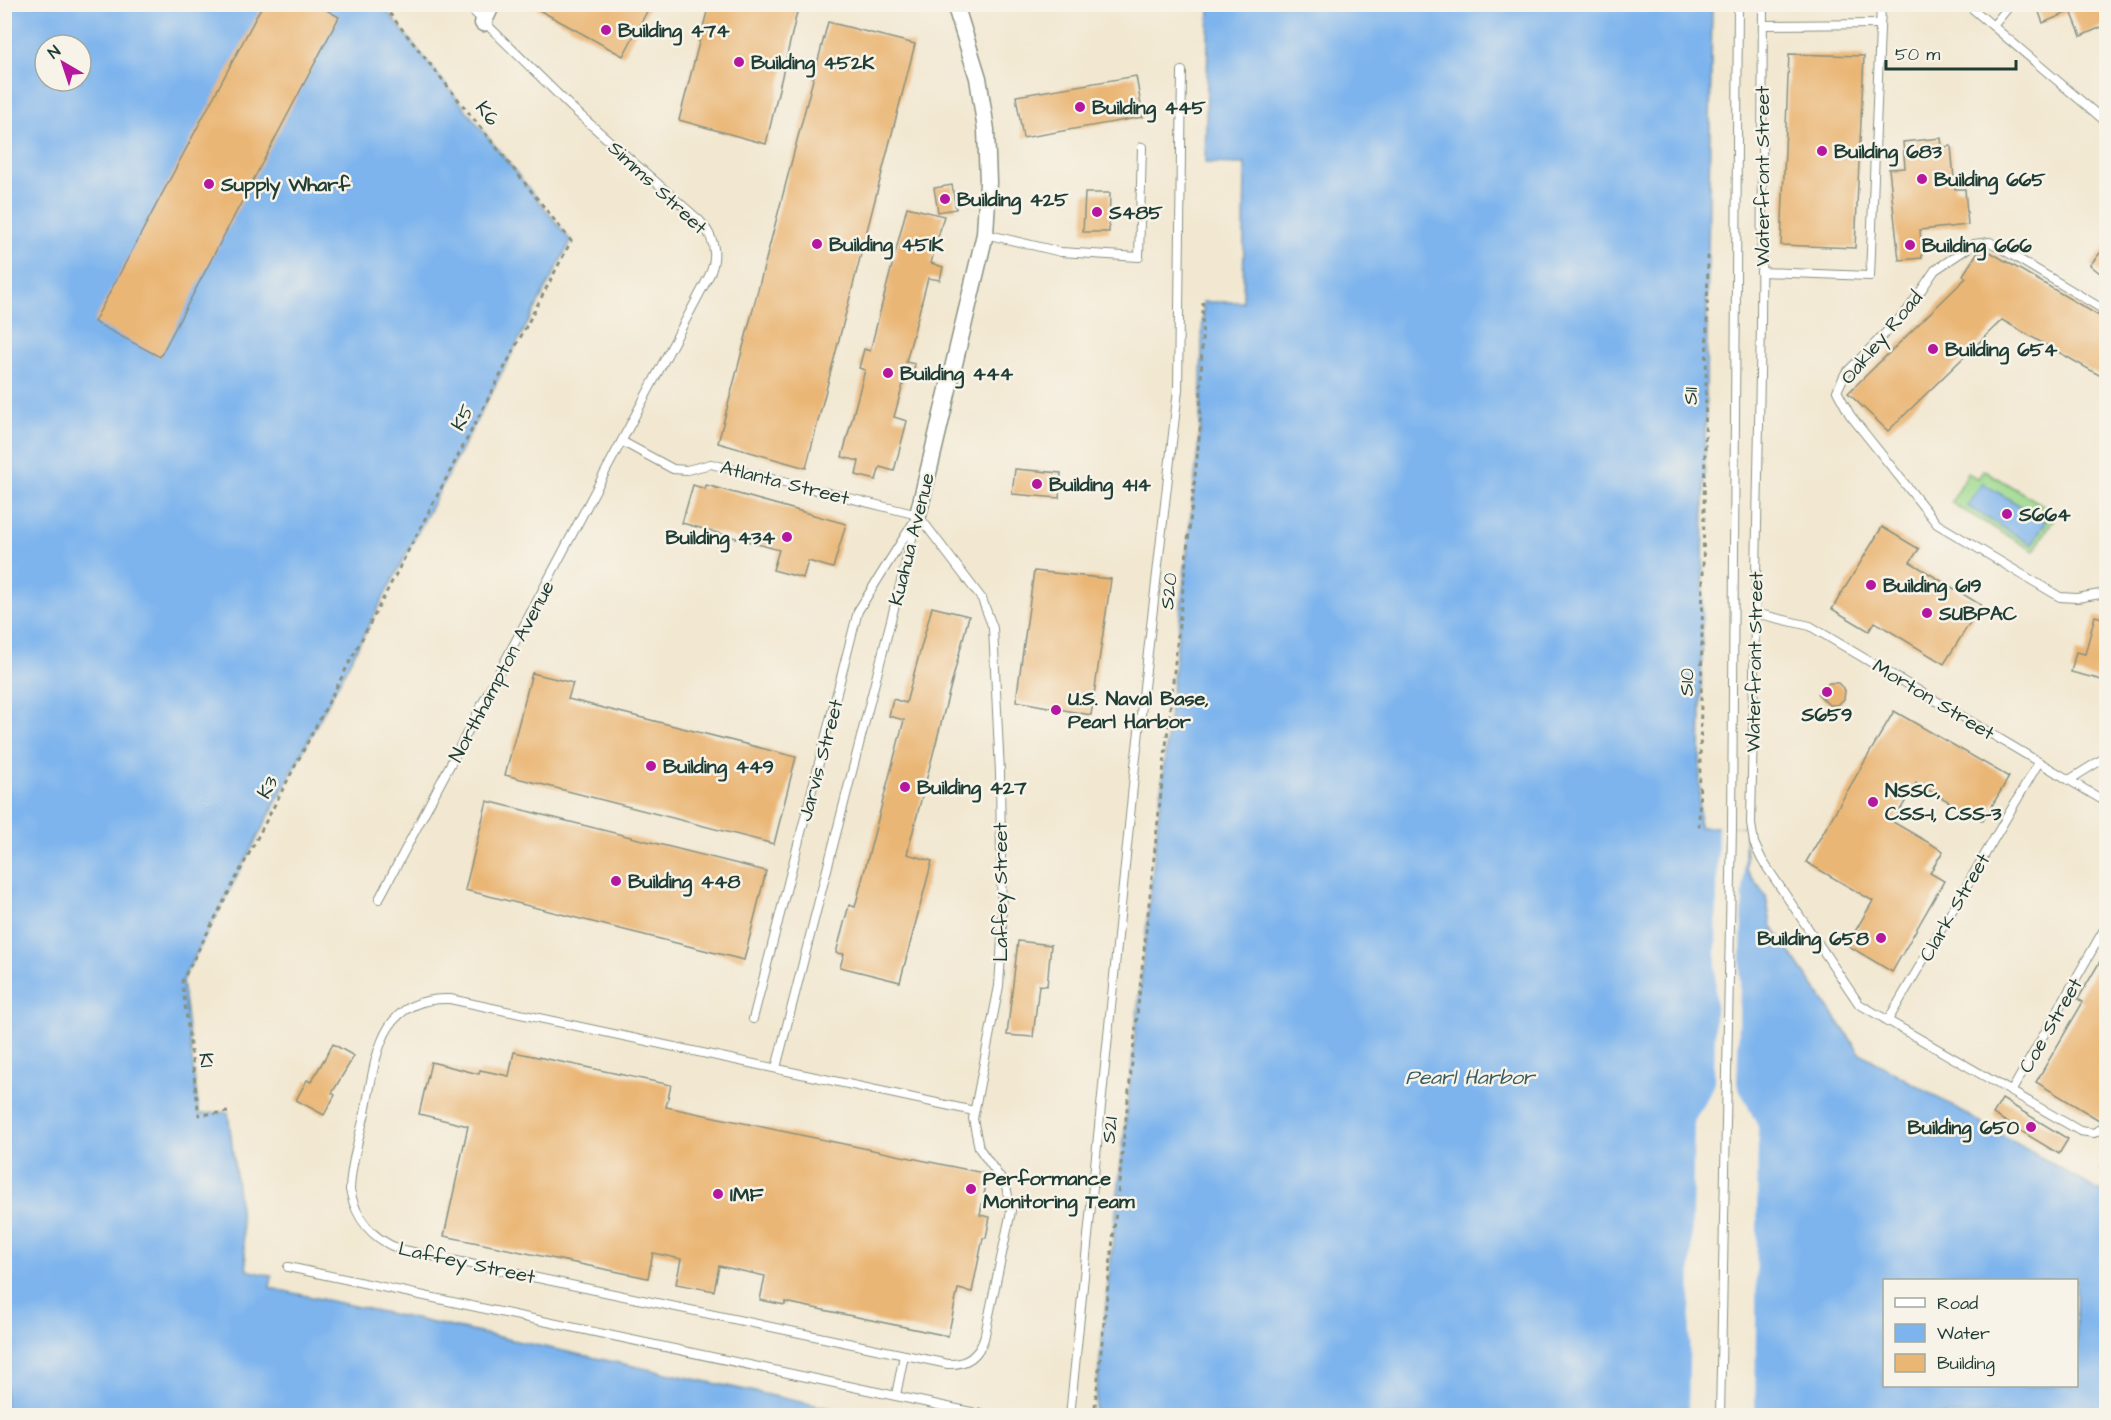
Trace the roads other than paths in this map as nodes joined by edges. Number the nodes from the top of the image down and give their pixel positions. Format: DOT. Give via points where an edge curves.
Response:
graph roads {
  1 [pos="466,4"];
  2 [pos="492,4"];
  3 [pos="955,4"];
  4 [pos="1738,4"];
  5 [pos="1763,4"];
  6 [pos="1881,4"];
  7 [pos="1967,4"];
  8 [pos="2012,4"];
  9 [pos="483,22"];
  10 [pos="1880,24"];
  11 [pos="1763,25"];
  12 [pos="1993,26"];
  13 [pos="1182,71"];
  14 [pos="2106,122"];
  15 [pos="1142,147"];
  16 [pos="985,234"];
  17 [pos="1761,272"];
  18 [pos="2106,311"];
  19 [pos="623,442"];
  20 [pos="918,515"];
  21 [pos="2106,593"];
  22 [pos="1755,613"];
  23 [pos="2106,757"];
  24 [pos="2039,762"];
  25 [pos="2069,780"];
  26 [pos="2106,802"];
  27 [pos="379,899"];
  28 [pos="2106,926"];
  29 [pos="753,1019"];
  30 [pos="1887,1022"];
  31 [pos="776,1068"];
  32 [pos="2011,1092"];
  33 [pos="974,1111"];
  34 [pos="2106,1125"];
  35 [pos="288,1267"];
  36 [pos="904,1355"];
  37 [pos="896,1395"];
  38 [pos="990,1416"];
  39 [pos="1070,1416"];
  40 [pos="1720,1416"];
  1 -- 9 [label="lane, Simms Street"];
  2 -- 9 [label="street"];
  3 -- 16 [label="street, Kuahua Avenue" via="978,78 986,130"];
  4 -- 40 [label="lane" via="1732,827"];
  5 -- 11 [label="lane, Waterfront Street"];
  6 -- 10 [label="lane"];
  7 -- 12 [label="lane"];
  8 -- 12 [label="lane"];
  9 -- 19 [label="lane, Simms Street" via="572,108 699,220 711,236 712,269"];
  10 -- 11 [label="lane"];
  10 -- 17 [label="lane" via="1870,276"];
  11 -- 17 [label="lane, Waterfront Street"];
  12 -- 14 [label="lane"];
  13 -- 39 [label="lane" via="1178,390 1135,766"];
  15 -- 16 [label="lane" via="1139,258 1061,252"];
  16 -- 20 [label="street, Kuahua Avenue"];
  17 -- 22 [label="lane, Waterfront Street"];
  18 -- 21 [label="lane, Oakley Road" via="1996,245 1974,244 1935,270 1907,311 1845,374 1837,391 1857,423 1937,524 2060,597"];
  19 -- 20 [label="lane, Atlanta Street" via="674,470 711,464"];
  19 -- 27 [label="lane, Northhampton Avenue"];
  20 -- 29 [label="lane, Jarvis Street" via="858,611"];
  20 -- 31 [label="lane, Kuahua Avenue"];
  20 -- 33 [label="lane, Laffey Street" via="982,599 993,628 1002,939 997,997"];
  22 -- 24 [label="lane, Morton Street" via="1810,627"];
  22 -- 30 [label="lane, Waterfront Street" via="1751,824 1754,843 1859,1004"];
  23 -- 25 [label="lane"];
  24 -- 25 [label="lane, Morton Street"];
  24 -- 30 [label="lane, Clark Street"];
  25 -- 26 [label="lane, Morton Street"];
  28 -- 32 [label="lane, Coe Street"];
  30 -- 32 [label="lane, Waterfront Street"];
  31 -- 33 [label="lane, Laffey Street"];
  31 -- 36 [label="lane, Laffey Street" via="450,999 421,1002 397,1017 380,1040 350,1179 355,1209 372,1234 399,1249"];
  32 -- 34 [label="lane, Waterfront Street" via="2083,1132 2094,1132"];
  33 -- 36 [label="lane, Laffey Street" via="979,1148 1005,1186 1011,1211 984,1339 974,1356 957,1364"];
  35 -- 37 [label="lane"];
  36 -- 37 [label="lane"];
  37 -- 38 [label="lane"];
}
